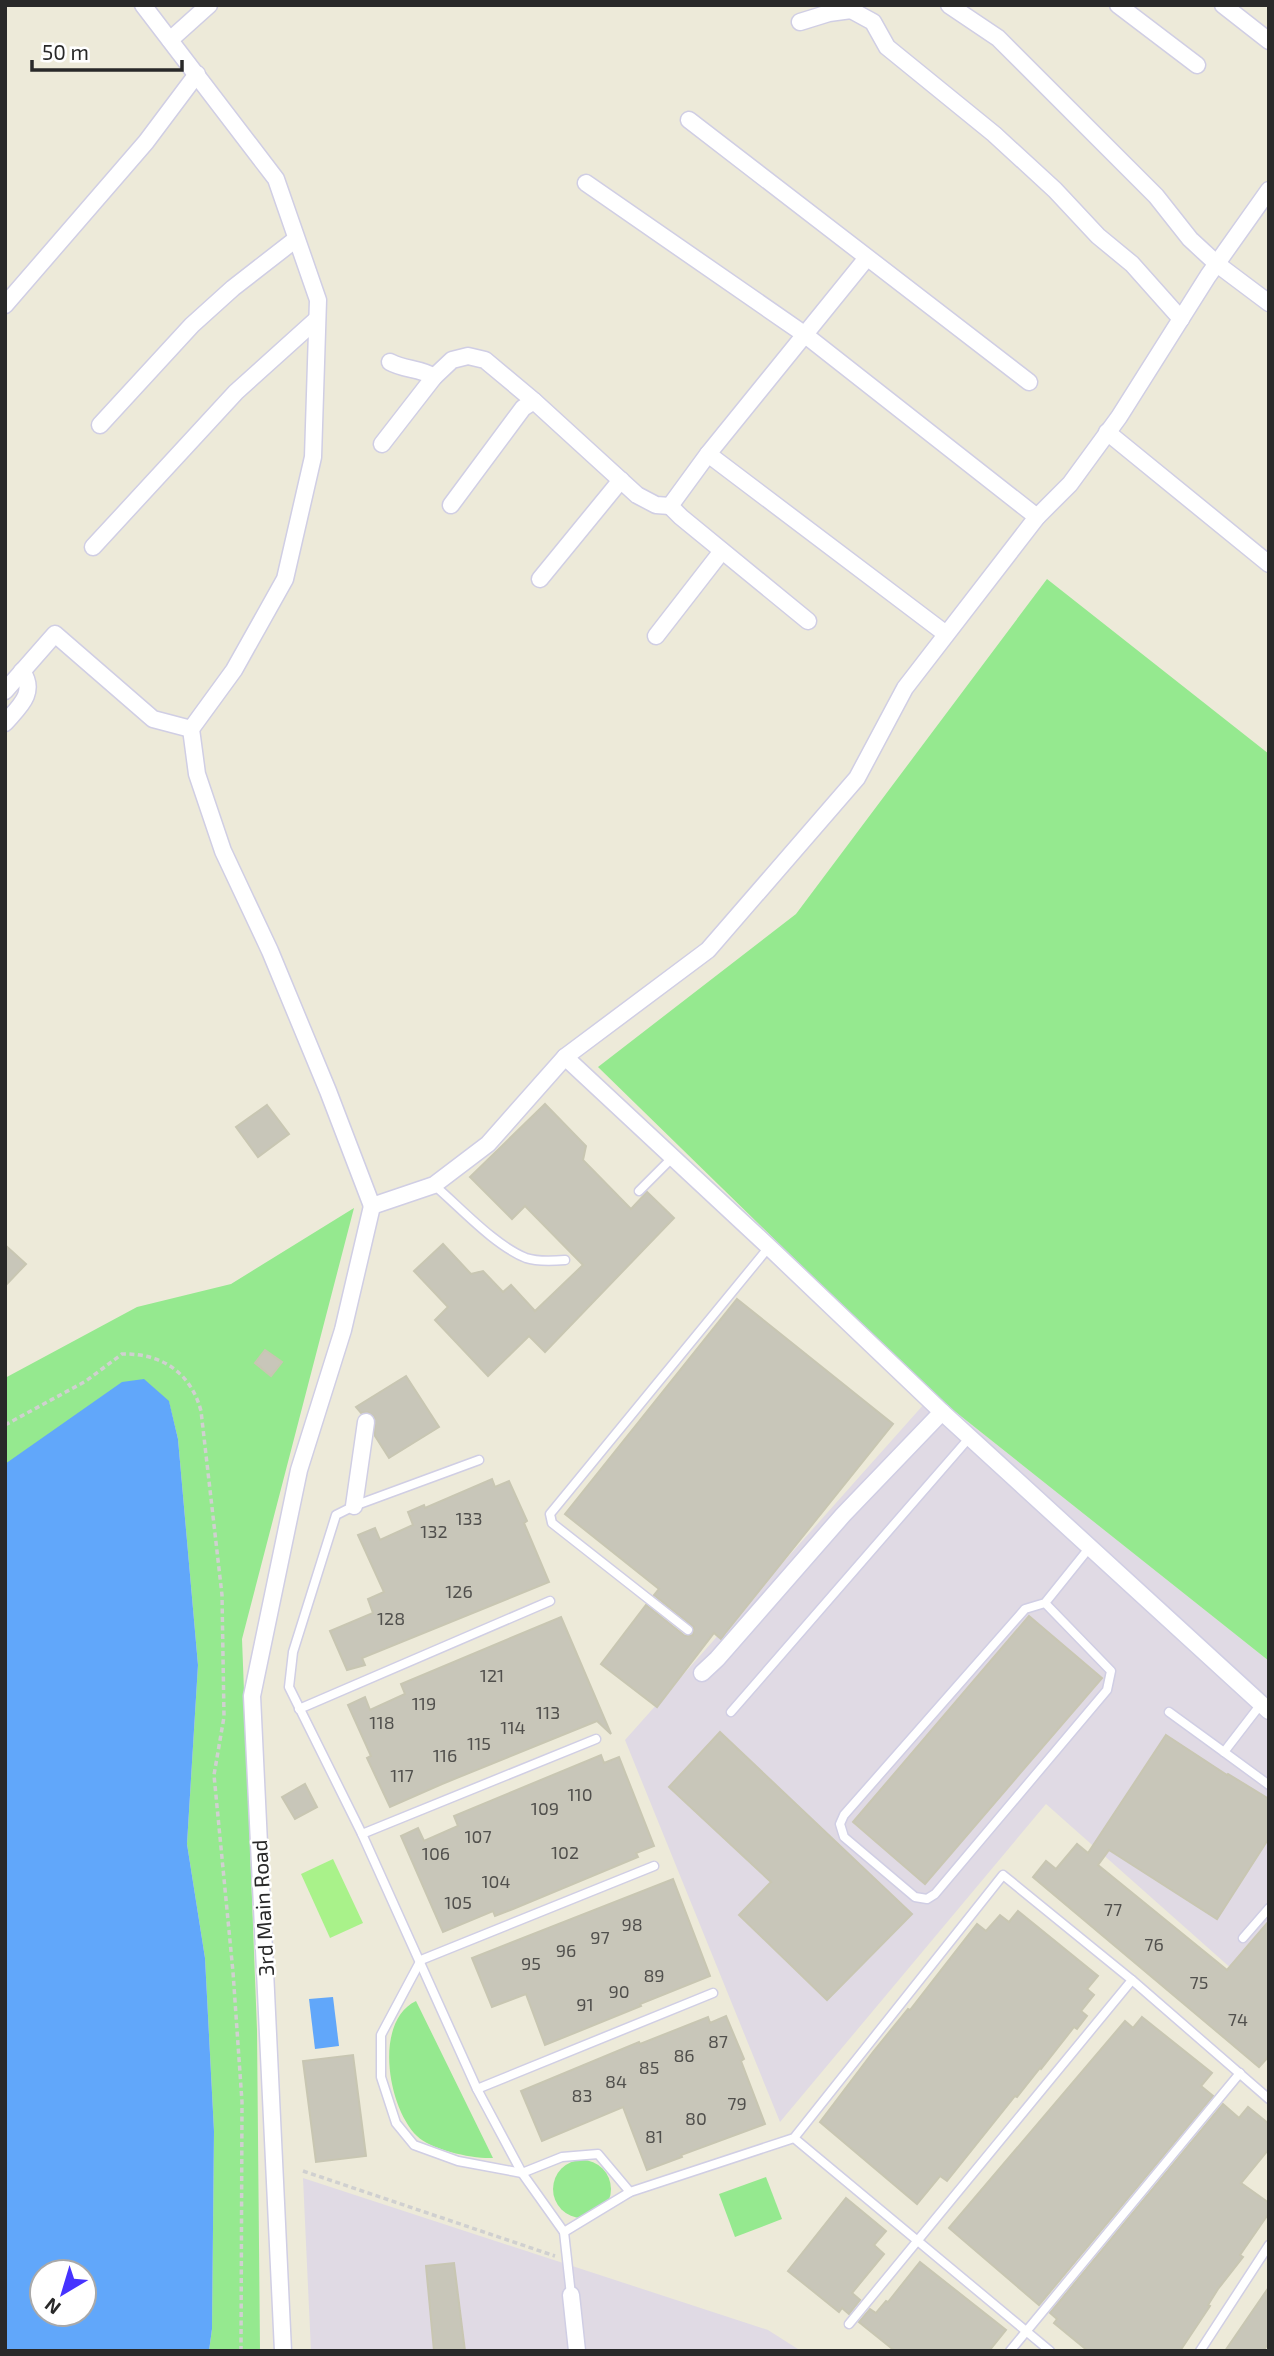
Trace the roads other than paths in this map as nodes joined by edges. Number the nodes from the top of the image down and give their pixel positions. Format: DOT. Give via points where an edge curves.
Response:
graph roads {
  1 [pos="143,5"];
  2 [pos="209,5"];
  3 [pos="949,5"];
  4 [pos="1118,5"];
  5 [pos="1223,5"];
  6 [pos="800,22"];
  7 [pos="170,40"];
  8 [pos="1269,41"];
  9 [pos="1197,65"];
  10 [pos="197,74"];
  11 [pos="689,120"];
  12 [pos="586,183"];
  13 [pos="1269,190"];
  14 [pos="296,239"];
  15 [pos="866,258"];
  16 [pos="1217,264"];
  17 [pos="1269,303"];
  18 [pos="5,305"];
  19 [pos="317,319"];
  20 [pos="1181,319"];
  21 [pos="804,334"];
  22 [pos="390,362"];
  23 [pos="434,377"];
  24 [pos="1029,382"];
  25 [pos="534,401"];
  26 [pos="100,425"];
  27 [pos="1107,432"];
  28 [pos="382,444"];
  29 [pos="708,454"];
  30 [pos="621,480"];
  31 [pos="451,505"];
  32 [pos="670,506"];
  33 [pos="1037,517"];
  34 [pos="93,547"];
  35 [pos="722,551"];
  36 [pos="1269,564"];
  37 [pos="540,579"];
  38 [pos="807,621"];
  39 [pos="946,634"];
  40 [pos="656,636"];
  41 [pos="22,671"];
  42 [pos="6,689"];
  43 [pos="5,723"];
  44 [pos="191,729"];
  45 [pos="565,1057"];
  46 [pos="673,1157"];
  47 [pos="434,1185"];
  48 [pos="639,1191"];
  49 [pos="372,1206"];
  50 [pos="769,1247"];
  51 [pos="565,1261"];
  52 [pos="942,1412"];
  53 [pos="366,1422"];
  54 [pos="970,1437"];
  55 [pos="479,1460"];
  56 [pos="354,1506"];
  57 [pos="1090,1547"];
  58 [pos="550,1601"];
  59 [pos="1045,1603"];
  60 [pos="688,1630"];
  61 [pos="702,1674"];
  62 [pos="1265,1708"];
  63 [pos="299,1709"];
  64 [pos="731,1712"];
  65 [pos="1169,1712"];
  66 [pos="596,1739"];
  67 [pos="1224,1752"];
  68 [pos="1269,1785"];
  69 [pos="362,1834"];
  70 [pos="654,1866"];
  71 [pos="1269,1908"];
  72 [pos="1243,1938"];
  73 [pos="421,1960"];
  74 [pos="1132,1980"];
  75 [pos="713,1993"];
  76 [pos="1240,2073"];
  77 [pos="478,2089"];
  78 [pos="1269,2099"];
  79 [pos="794,2137"];
  80 [pos="522,2173"];
  81 [pos="630,2192"];
  82 [pos="564,2232"];
  83 [pos="918,2240"];
  84 [pos="1269,2245"];
  85 [pos="571,2295"];
  86 [pos="849,2324"];
  87 [pos="1027,2330"];
  88 [pos="283,2351"];
  89 [pos="577,2351"];
  90 [pos="1010,2351"];
  91 [pos="1050,2351"];
  92 [pos="1200,2351"];
  1 -- 7 [label="street"];
  2 -- 7 [label="street"];
  3 -- 16 [label="street" via="998,38 1156,196"];
  4 -- 9 [label="street"];
  5 -- 8 [label="street"];
  6 -- 20 [label="street" via="851,10 873,22 887,47 1055,190"];
  7 -- 10 [label="street"];
  10 -- 14 [label="street" via="276,179"];
  10 -- 18 [label="street" via="146,142"];
  11 -- 15 [label="street"];
  12 -- 21 [label="street"];
  13 -- 16 [label="street"];
  14 -- 19 [label="street" via="318,300"];
  14 -- 26 [label="street" via="192,324"];
  15 -- 21 [label="street"];
  15 -- 24 [label="street"];
  16 -- 17 [label="street"];
  16 -- 20 [label="street"];
  19 -- 34 [label="street" via="236,392"];
  19 -- 44 [label="street" via="313,457 285,579 234,670"];
  20 -- 27 [label="street"];
  21 -- 29 [label="street"];
  21 -- 33 [label="street"];
  22 -- 23 [label="street"];
  23 -- 25 [label="street" via="452,360 468,356 485,360"];
  23 -- 28 [label="street"];
  25 -- 30 [label="street"];
  25 -- 31 [label="street" via="523,408"];
  27 -- 33 [label="street" via="1070,484"];
  27 -- 36 [label="street"];
  29 -- 32 [label="street"];
  29 -- 39 [label="street"];
  30 -- 32 [label="street" via="637,495"];
  30 -- 37 [label="street"];
  32 -- 35 [label="street"];
  33 -- 39 [label="street"];
  35 -- 38 [label="street"];
  35 -- 40 [label="street"];
  39 -- 45 [label="street" via="905,688 856,778 708,950"];
  41 -- 42 [label="street"];
  41 -- 43 [label="street" via="29,690"];
  41 -- 44 [label="street" via="55,634 153,719"];
  44 -- 49 [label="street" via="197,774 223,851 275,964"];
  45 -- 46 [label="street"];
  45 -- 47 [label="street" via="488,1144"];
  46 -- 48 [label="lane"];
  46 -- 50 [label="street"];
  47 -- 49 [label="street"];
  47 -- 51 [label="lane" via="517,1253"];
  49 -- 88 [label="street, 3rd Main Road" via="343,1330 299,1470 252,1696"];
  50 -- 52 [label="street"];
  50 -- 60 [label="lane" via="550,1514 552,1523"];
  52 -- 54 [label="street"];
  52 -- 61 [label="street"];
  53 -- 56 [label="street"];
  54 -- 57 [label="street"];
  54 -- 64 [label="lane"];
  55 -- 56 [label="lane"];
  56 -- 63 [label="lane" via="336,1515 293,1652 289,1687"];
  57 -- 59 [label="lane"];
  57 -- 62 [label="street"];
  58 -- 63 [label="lane"];
  59 -- 59 [label="lane" via="1025,1609 840,1824 844,1837 915,1897 927,1899 935,1894 1107,1690 1111,1671"];
  62 -- 67 [label="lane"];
  63 -- 69 [label="lane"];
  65 -- 67 [label="lane"];
  66 -- 69 [label="lane"];
  67 -- 68 [label="lane"];
  69 -- 73 [label="lane"];
  70 -- 73 [label="lane"];
  71 -- 72 [label="lane"];
  73 -- 77 [label="lane"];
  73 -- 80 [label="lane" via="381,2035 381,2077 396,2123 414,2145 458,2161"];
  74 -- 76 [label="lane"];
  74 -- 79 [label="lane" via="1003,1875"];
  74 -- 83 [label="lane"];
  75 -- 77 [label="lane"];
  76 -- 78 [label="lane"];
  76 -- 87 [label="lane"];
  77 -- 80 [label="lane"];
  79 -- 81 [label="lane"];
  79 -- 83 [label="lane"];
  80 -- 81 [label="lane" via="562,2157 598,2154"];
  80 -- 82 [label="lane"];
  81 -- 82 [label="lane"];
  82 -- 85 [label="lane"];
  83 -- 86 [label="lane"];
  83 -- 87 [label="lane"];
  84 -- 92 [label="lane"];
  85 -- 89 [label="street"];
  87 -- 90 [label="lane"];
  87 -- 91 [label="lane"];
}
